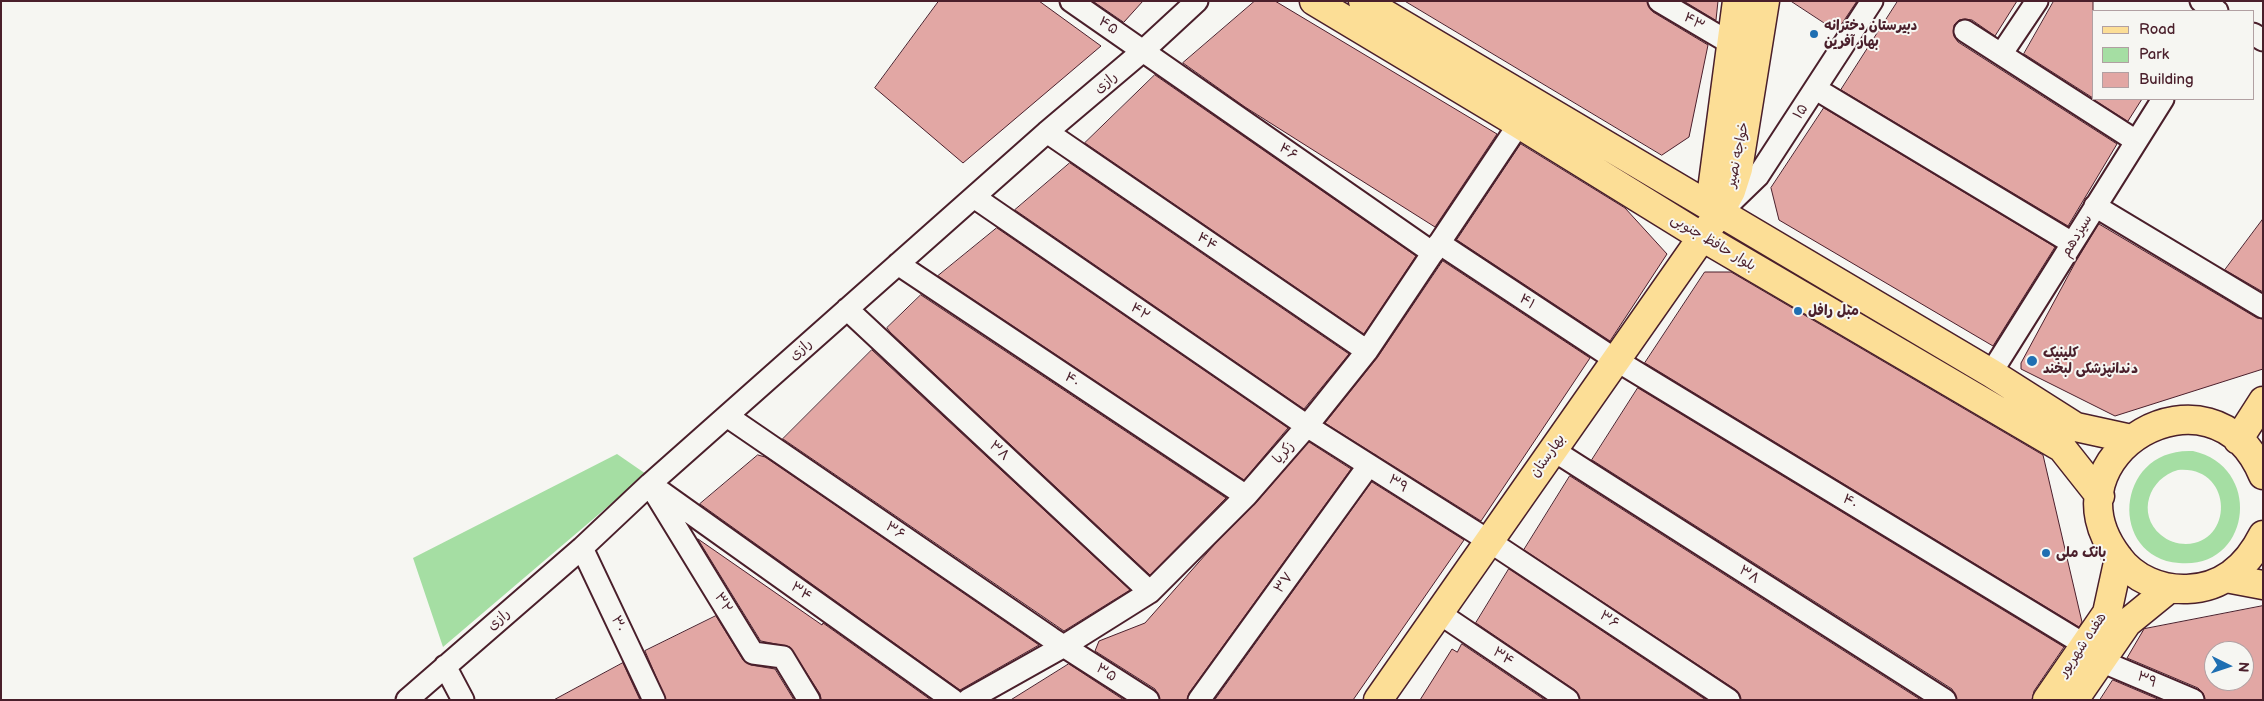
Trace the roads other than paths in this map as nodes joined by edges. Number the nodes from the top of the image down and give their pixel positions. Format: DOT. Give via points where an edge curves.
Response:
graph roads {
  1 [pos="1071,1"];
  2 [pos="1196,1"];
  3 [pos="1314,1"];
  4 [pos="1363,1"];
  5 [pos="1659,1"];
  6 [pos="1737,1"];
  7 [pos="1765,1"];
  8 [pos="1872,1"];
  9 [pos="2037,1"];
  10 [pos="2201,1"];
  11 [pos="2215,10"];
  12 [pos="1965,31"];
  13 [pos="1730,43"];
  14 [pos="1144,50"];
  15 [pos="2002,53"];
  16 [pos="1816,89"];
  17 [pos="2162,100"];
  18 [pos="1519,124"];
  19 [pos="1047,132"];
  20 [pos="2136,141"];
  21 [pos="1726,167"];
  22 [pos="974,197"];
  23 [pos="2095,206"];
  24 [pos="1719,213"];
  25 [pos="1702,237"];
  26 [pos="2072,243"];
  27 [pos="1436,248"];
  28 [pos="898,264"];
  29 [pos="2263,307"];
  30 [pos="847,309"];
  31 [pos="1367,351"];
  32 [pos="1616,360"];
  33 [pos="1991,373"];
  34 [pos="2263,401"];
  35 [pos="727,416"];
  36 [pos="1307,426"];
  37 [pos="2131,439"];
  38 [pos="2238,440"];
  39 [pos="1553,450"];
  40 [pos="1369,465"];
  41 [pos="2263,475"];
  42 [pos="650,484"];
  43 [pos="1246,496"];
  44 [pos="2100,496"];
  45 [pos="2263,535"];
  46 [pos="1489,541"];
  47 [pos="582,548"];
  48 [pos="2119,558"];
  49 [pos="2226,578"];
  50 [pos="2263,585"];
  51 [pos="2170,588"];
  52 [pos="1150,592"];
  53 [pos="1438,613"];
  54 [pos="1064,646"];
  55 [pos="2093,653"];
  56 [pos="445,666"];
  57 [pos="407,700"];
  58 [pos="463,700"];
  59 [pos="654,700"];
  60 [pos="810,700"];
  61 [pos="953,700"];
  62 [pos="968,700"];
  63 [pos="1148,700"];
  64 [pos="1199,700"];
  65 [pos="1378,700"];
  66 [pos="1568,700"];
  67 [pos="1729,700"];
  68 [pos="1945,700"];
  69 [pos="2047,700"];
  70 [pos="2074,700"];
  71 [pos="2193,700"];
  1 -- 14 [label="street, ۴۵"];
  2 -- 14 [label="street, رازی"];
  3 -- 18 [label="main road, بلوار حافظ جنوبی"];
  4 -- 24 [label="main road, بلوار حافظ جنوبی"];
  5 -- 13 [label="street, ۴۳"];
  6 -- 13 [label="main road, خواجه نصیر"];
  7 -- 21 [label="main road, خواجه نصیر"];
  8 -- 16 [label="street, ۱۵"];
  9 -- 15 [label="street"];
  10 -- 11 [label="street"];
  12 -- 15 [label="street"];
  13 -- 21 [label="main road, خواجه نصیر"];
  14 -- 19 [label="street, رازی"];
  14 -- 27 [label="street, ۴۶"];
  15 -- 20 [label="street"];
  16 -- 24 [label="street, ۱۵" via="1758,176"];
  16 -- 26 [label="street"];
  17 -- 20 [label="street, سیزدهم"];
  18 -- 25 [label="main road, بلوار حافظ جنوبی"];
  18 -- 27 [label="street, زکریا"];
  19 -- 22 [label="street, رازی"];
  19 -- 31 [label="street, ۴۴"];
  20 -- 23 [label="street, سیزدهم"];
  21 -- 24 [label="main road, خواجه نصیر" via="1712,190"];
  22 -- 28 [label="street, رازی"];
  22 -- 36 [label="street, ۴۲"];
  23 -- 26 [label="street, سیزدهم"];
  23 -- 29 [label="street"];
  24 -- 25 [label="main road, بهارستان"];
  24 -- 33 [label="main road, بلوار حافظ جنوبی"];
  25 -- 32 [label="main road, بهارستان"];
  25 -- 44 [label="main road, بلوار حافظ جنوبی" via="2062,448"];
  26 -- 33 [label="street, سیزدهم"];
  27 -- 31 [label="street, زکریا"];
  27 -- 32 [label="street, ۴۱"];
  28 -- 30 [label="street, رازی"];
  28 -- 43 [label="street, ۴۰"];
  30 -- 35 [label="street, رازی"];
  30 -- 52 [label="street, ۳۸"];
  31 -- 36 [label="street, زکریا"];
  32 -- 39 [label="main road, بهارستان"];
  32 -- 55 [label="street, ۴۰"];
  33 -- 37 [label="main road, بلوار حافظ جنوبی" via="2076,427"];
  34 -- 38 [label="main road"];
  35 -- 42 [label="street, رازی"];
  35 -- 54 [label="street, ۳۶"];
  36 -- 40 [label="street, ۳۹"];
  36 -- 43 [label="street, زکریا"];
  37 -- 38 [label="main road" via="2156,425 2185,420 2213,425"];
  37 -- 44 [label="main road" via="2110,464"];
  38 -- 41 [label="main road" via="2256,460"];
  39 -- 46 [label="main road, بهارستان"];
  39 -- 68 [label="street, ۳۸"];
  40 -- 46 [label="street, ۳۹"];
  40 -- 64 [label="street, ۳۷"];
  42 -- 47 [label="street, رازی"];
  42 -- 60 [label="street, ۳۲" via="753,653 783,657"];
  42 -- 61 [label="street, ۳۴"];
  43 -- 52 [label="street, زکریا"];
  44 -- 48 [label="main road" via="2103,529"];
  45 -- 49 [label="main road" via="2252,555"];
  46 -- 53 [label="main road, بهارستان"];
  46 -- 67 [label="street, ۳۶"];
  47 -- 56 [label="street, رازی"];
  47 -- 59 [label="street, ۳۰"];
  48 -- 51 [label="main road" via="2146,580"];
  48 -- 55 [label="main road, هفده شهریور" via="2107,613"];
  49 -- 50 [label="main road"];
  49 -- 51 [label="main road" via="2199,588"];
  51 -- 55 [label="main road, هفده شهریور"];
  52 -- 54 [label="street, زکریا"];
  53 -- 65 [label="main road, بهارستان"];
  53 -- 66 [label="street, ۳۴"];
  54 -- 62 [label="street, زکریا"];
  54 -- 63 [label="street, ۳۵"];
  55 -- 69 [label="main road, هفده شهریور"];
  55 -- 70 [label="main road, هفده شهریور"];
  55 -- 71 [label="street, ۳۹"];
  56 -- 57 [label="street, رازی"];
  56 -- 58 [label="street"];
}
